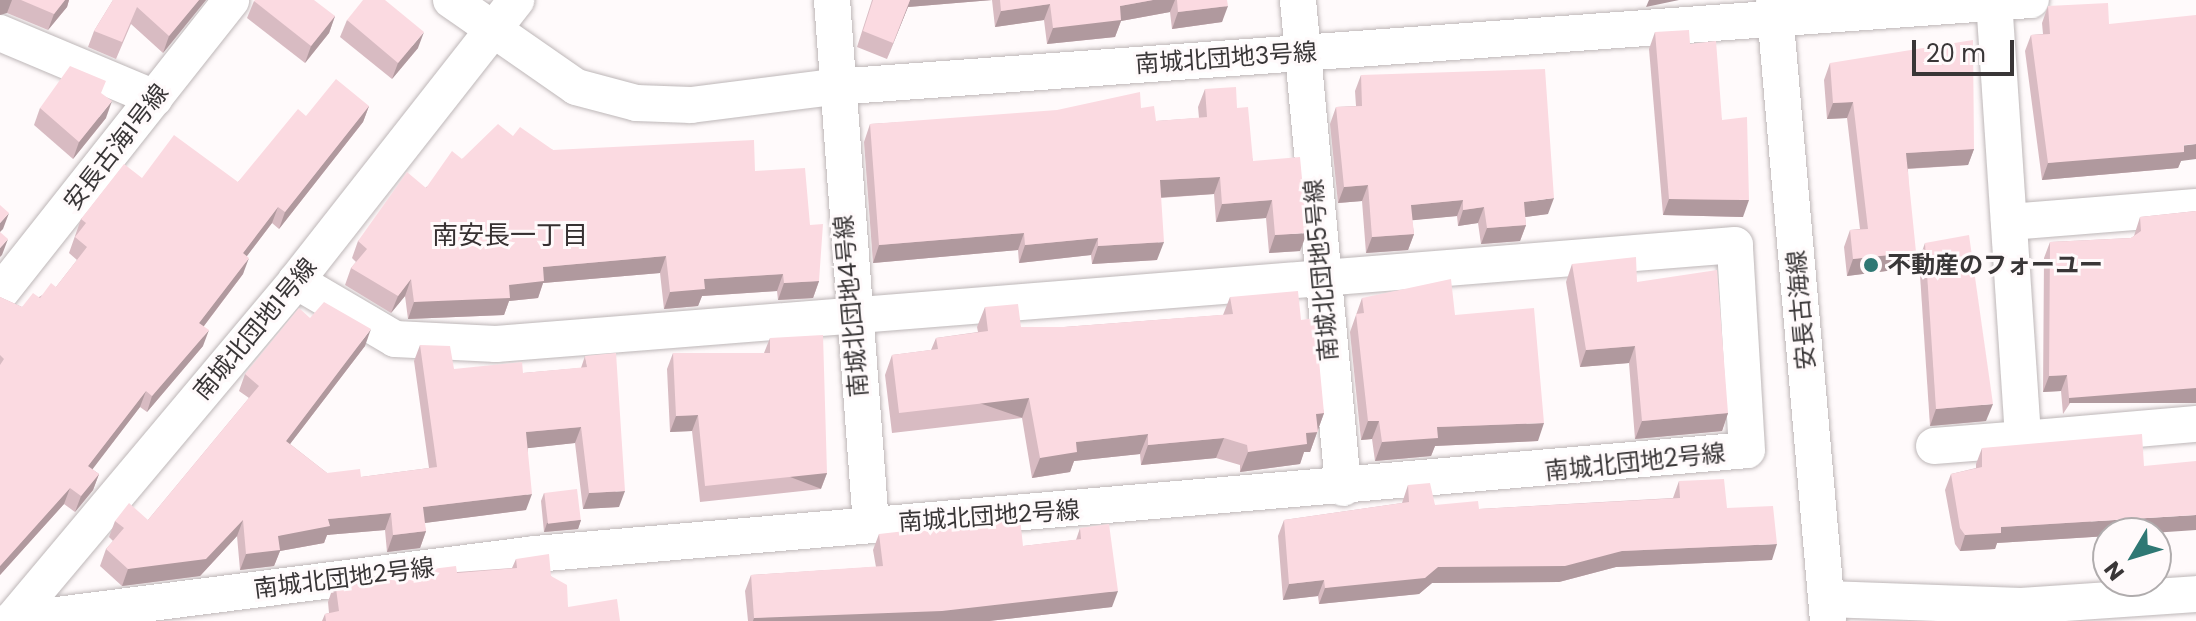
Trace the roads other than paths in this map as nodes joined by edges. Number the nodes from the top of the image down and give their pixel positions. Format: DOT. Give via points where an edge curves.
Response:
graph roads {
  1 [pos="231,0"];
  2 [pos="451,0"];
  3 [pos="516,0"];
  4 [pos="832,0"];
  5 [pos="1298,0"];
  6 [pos="2031,0"];
  7 [pos="1994,2"];
  8 [pos="1775,11"];
  9 [pos="491,32"];
  10 [pos="0,33"];
  11 [pos="1302,52"];
  12 [pos="834,87"];
  13 [pos="155,98"];
  14 [pos="2196,207"];
  15 [pos="2009,222"];
  16 [pos="1320,276"];
  17 [pos="296,281"];
  18 [pos="0,293"];
  19 [pos="851,315"];
  20 [pos="2196,424"];
  21 [pos="2023,439"];
  22 [pos="1934,446"];
  23 [pos="1343,488"];
  24 [pos="871,525"];
  25 [pos="2196,594"];
  26 [pos="1827,610"];
  27 [pos="11,621"];
  1 -- 13 [label="street, 安長古海1号線"];
  2 -- 9 [label="street, 南城北団地3号線"];
  3 -- 9 [label="street, 南城北団地1号線"];
  4 -- 12 [label="street, 南城北団地4号線"];
  5 -- 11 [label="street, 南城北団地5号線"];
  6 -- 7 [label="street, 南城北団地3号線"];
  7 -- 8 [label="street, 南城北団地3号線"];
  7 -- 15 [label="street"];
  8 -- 11 [label="street, 南城北団地3号線"];
  8 -- 26 [label="street, 安長古海線"];
  9 -- 12 [label="street, 南城北団地3号線" via="576,87 636,103 691,105"];
  9 -- 17 [label="street, 南城北団地1号線"];
  10 -- 13 [label="street"];
  11 -- 12 [label="street, 南城北団地3号線"];
  11 -- 16 [label="street, 南城北団地5号線"];
  12 -- 19 [label="street, 南城北団地4号線"];
  13 -- 18 [label="street, 安長古海1号線"];
  14 -- 15 [label="street"];
  15 -- 21 [label="street"];
  16 -- 19 [label="street, 南城北団地2号線"];
  16 -- 23 [label="street, 南城北団地5号線"];
  16 -- 23 [label="street, 南城北団地2号線" via="1735,245 1747,450"];
  17 -- 19 [label="street, 南城北団地2号線" via="395,339 436,343"];
  17 -- 27 [label="street, 南城北団地1号線"];
  19 -- 24 [label="street, 南城北団地4号線"];
  20 -- 21 [label="street"];
  21 -- 22 [label="street"];
  23 -- 24 [label="street, 南城北団地2号線"];
  24 -- 27 [label="street, 南城北団地2号線" via="535,554"];
  25 -- 26 [label="street" via="2021,606"];
}
